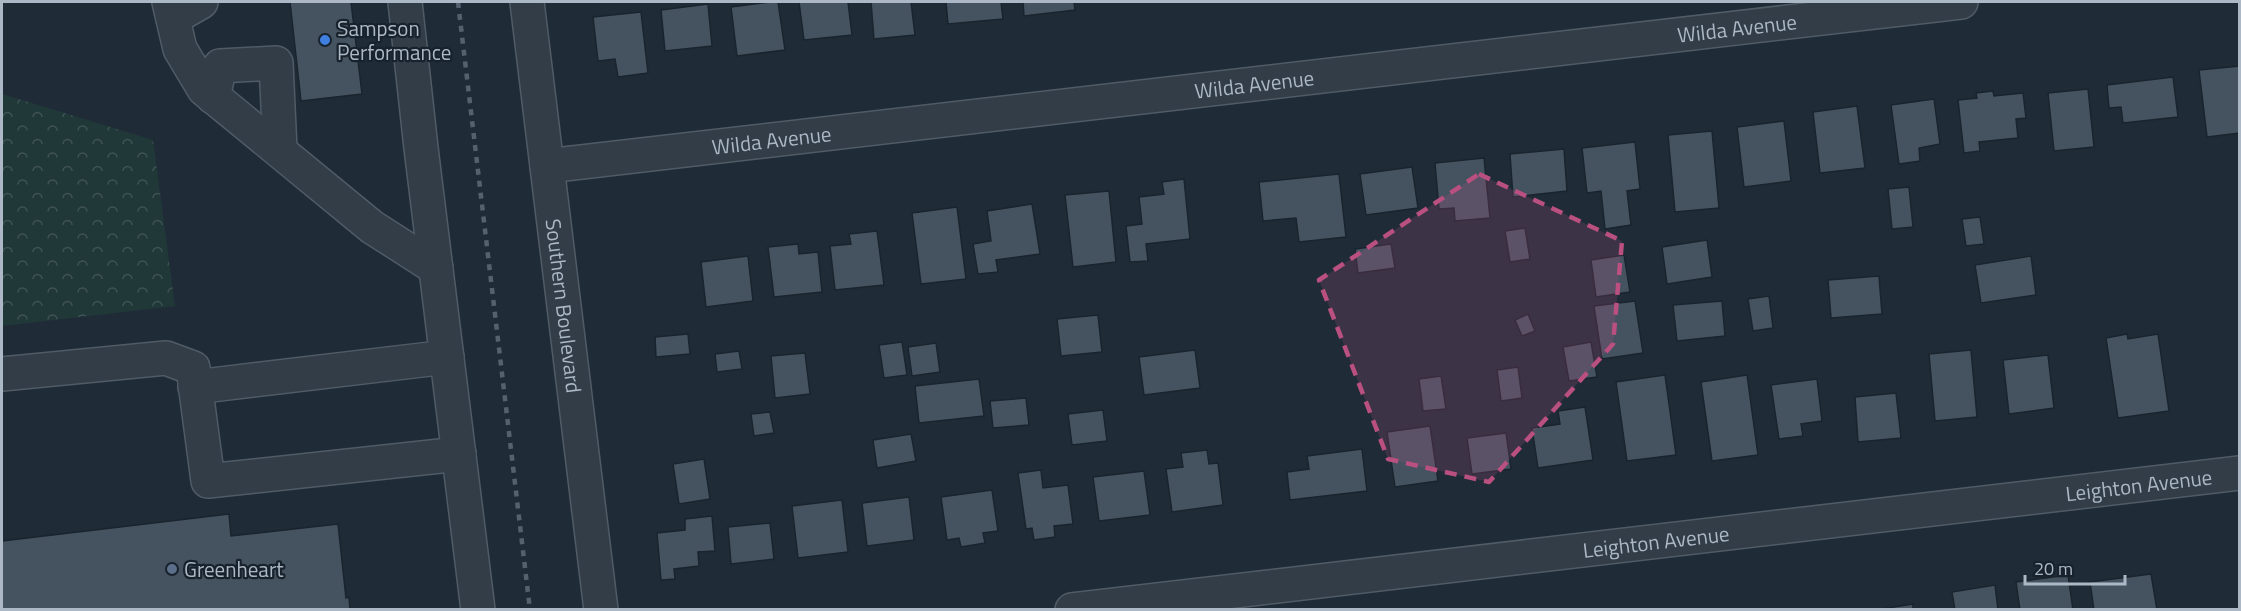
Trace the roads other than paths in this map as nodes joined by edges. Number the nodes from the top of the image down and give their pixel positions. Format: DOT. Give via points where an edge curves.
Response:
graph roads {
  1 [pos="201,2"];
  2 [pos="405,2"];
  3 [pos="527,2"];
  4 [pos="1962,2"];
  5 [pos="171,10"];
  6 [pos="213,96"];
  7 [pos="280,150"];
  8 [pos="547,166"];
  9 [pos="436,268"];
  10 [pos="447,357"];
  11 [pos="2,374"];
  12 [pos="195,387"];
  13 [pos="459,454"];
  14 [pos="2240,473"];
  15 [pos="478,609"];
  16 [pos="601,609"];
  17 [pos="1072,609"];
  1 -- 5 [label="street"];
  2 -- 9 [label="street"];
  3 -- 8 [label="street, Southern Boulevard"];
  4 -- 8 [label="street, Wilda Avenue"];
  5 -- 6 [label="street" via="180,49 204,89"];
  6 -- 7 [label="street"];
  6 -- 7 [label="street" via="220,66 276,63"];
  7 -- 9 [label="street" via="372,227"];
  8 -- 16 [label="street, Southern Boulevard"];
  9 -- 10 [label="street"];
  10 -- 12 [label="street"];
  10 -- 13 [label="street"];
  11 -- 12 [label="street" via="166,358 193,368"];
  12 -- 13 [label="street" via="208,481"];
  13 -- 15 [label="street"];
  14 -- 17 [label="street, Leighton Avenue"];
}
